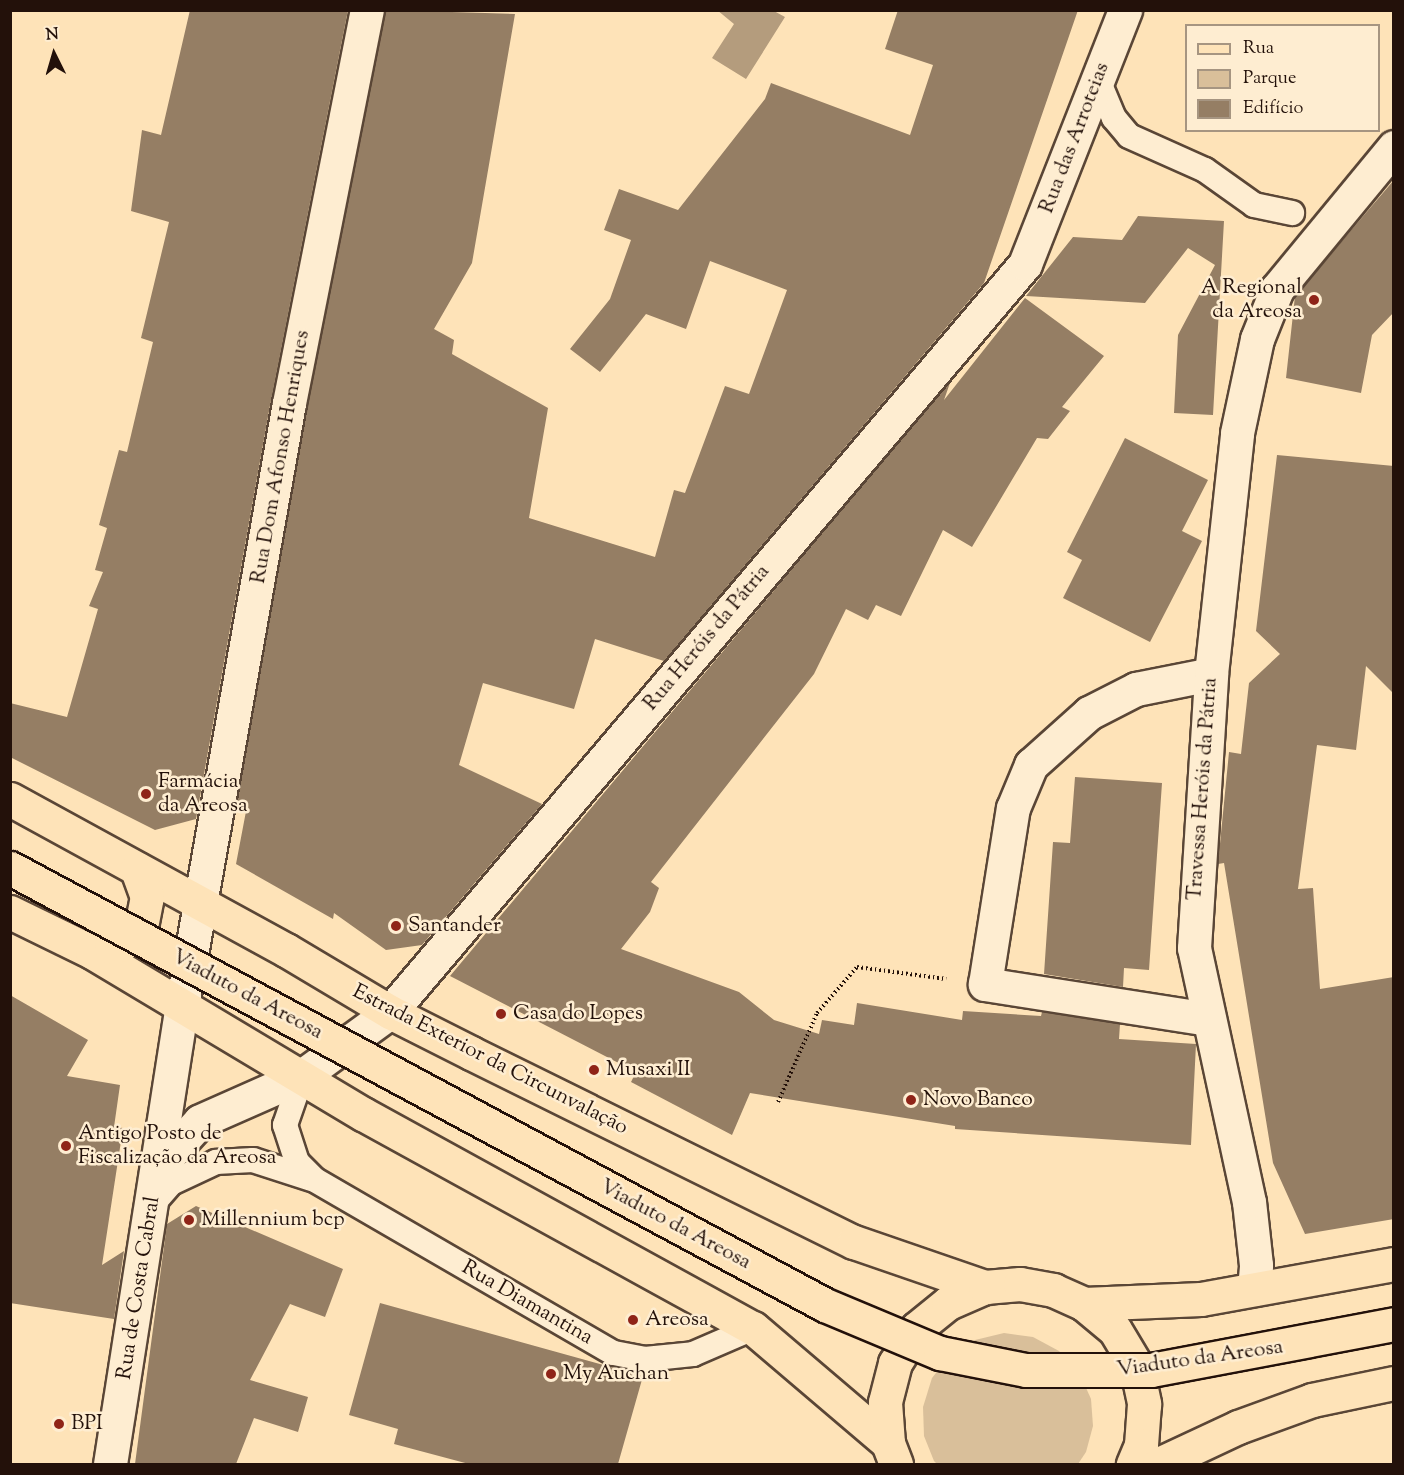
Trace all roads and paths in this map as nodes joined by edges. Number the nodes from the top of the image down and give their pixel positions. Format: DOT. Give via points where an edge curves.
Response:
graph roads {
  1 [pos="367,10"];
  2 [pos="1125,10"];
  3 [pos="1098,80"];
  4 [pos="1394,147"];
  5 [pos="1292,213"];
  6 [pos="1025,264"];
  7 [pos="1211,674"];
  8 [pos="10,799"];
  9 [pos="10,868"];
  10 [pos="137,869"];
  11 [pos="201,905"];
  12 [pos="10,912"];
  13 [pos="92,952"];
  14 [pos="985,984"];
  15 [pos="182,1005"];
  16 [pos="390,1012"];
  17 [pos="1208,1019"];
  18 [pos="302,1076"];
  19 [pos="778,1102"];
  20 [pos="160,1165"];
  21 [pos="315,1180"];
  22 [pos="152,1205"];
  23 [pos="1394,1263"];
  24 [pos="986,1287"];
  25 [pos="1254,1289"];
  26 [pos="1084,1304"];
  27 [pos="1394,1324"];
  28 [pos="753,1328"];
  29 [pos="1394,1383"];
  30 [pos="892,1454"];
  31 [pos="110,1464"];
  32 [pos="1133,1464"];
  33 [pos="1160,1464"];
  1 -- 11 [label="street, Rua Dom Afonso Henriques" via="289,403"];
  2 -- 3 [label="street, Rua das Arroteias"];
  3 -- 5 [label="lane" via="1114,118 1129,136 1205,170 1254,205"];
  3 -- 6 [label="street, Rua das Arroteias"];
  4 -- 7 [label="street, Travessa Heróis da Pátria" via="1277,289 1257,339 1238,433"];
  6 -- 16 [label="street, Rua Heróis da Pátria"];
  7 -- 14 [label="street" via="1136,689 1089,713 1031,765 1013,808"];
  7 -- 17 [label="street, Travessa Heróis da Pátria" via="1194,948"];
  8 -- 10 [label="main road, Estrada Exterior da Circunvalação"];
  9 -- 27 [label="main road, Viaduto da Areosa, bridge" via="825,1305 940,1353 1026,1370 1151,1370"];
  10 -- 11 [label="main road, Estrada Exterior da Circunvalação"];
  10 -- 13 [label="main road" via="147,897 141,927 121,945"];
  11 -- 15 [label="street, Rua Dom Afonso Henriques"];
  11 -- 16 [label="main road, Estrada Exterior da Circunvalação"];
  12 -- 13 [label="main road"];
  13 -- 15 [label="main road"];
  14 -- 17 [label="street"];
  14 -- 19 [label="path" via="856,967 817,1013"];
  15 -- 18 [label="main road"];
  15 -- 20 [label="street, Rua de Costa Cabral"];
  16 -- 18 [label="street, Rua Heróis da Pátria"];
  16 -- 24 [label="main road, Estrada Exterior da Circunvalação" via="854,1242"];
  17 -- 25 [label="street, Travessa Heróis da Pátria" via="1249,1202 1256,1265"];
  18 -- 20 [label="street, Rua Heróis da Pátria" via="200,1121"];
  18 -- 21 [label="lane, Rua Diamantina" via="285,1125 297,1162"];
  18 -- 28 [label="main road" via="363,1114"];
  20 -- 22 [label="street, Rua de Costa Cabral"];
  21 -- 22 [label="lane, Rua Diamantina" via="253,1160 216,1162 171,1183"];
  21 -- 28 [label="lane, Rua Diamantina" via="614,1353 645,1359 683,1356"];
  22 -- 31 [label="street, Rua de Costa Cabral"];
  23 -- 25 [label="main road"];
  24 -- 26 [label="main road" via="1020,1284 1053,1290"];
  24 -- 30 [label="main road" via="948,1303 924,1322 895,1363 885,1402"];
  25 -- 26 [label="main road" via="1189,1300"];
  26 -- 32 [label="main road" via="1115,1330 1136,1365 1144,1404 1141,1445"];
  28 -- 30 [label="main road"];
  29 -- 33 [label="main road" via="1312,1401 1238,1427"];
}
